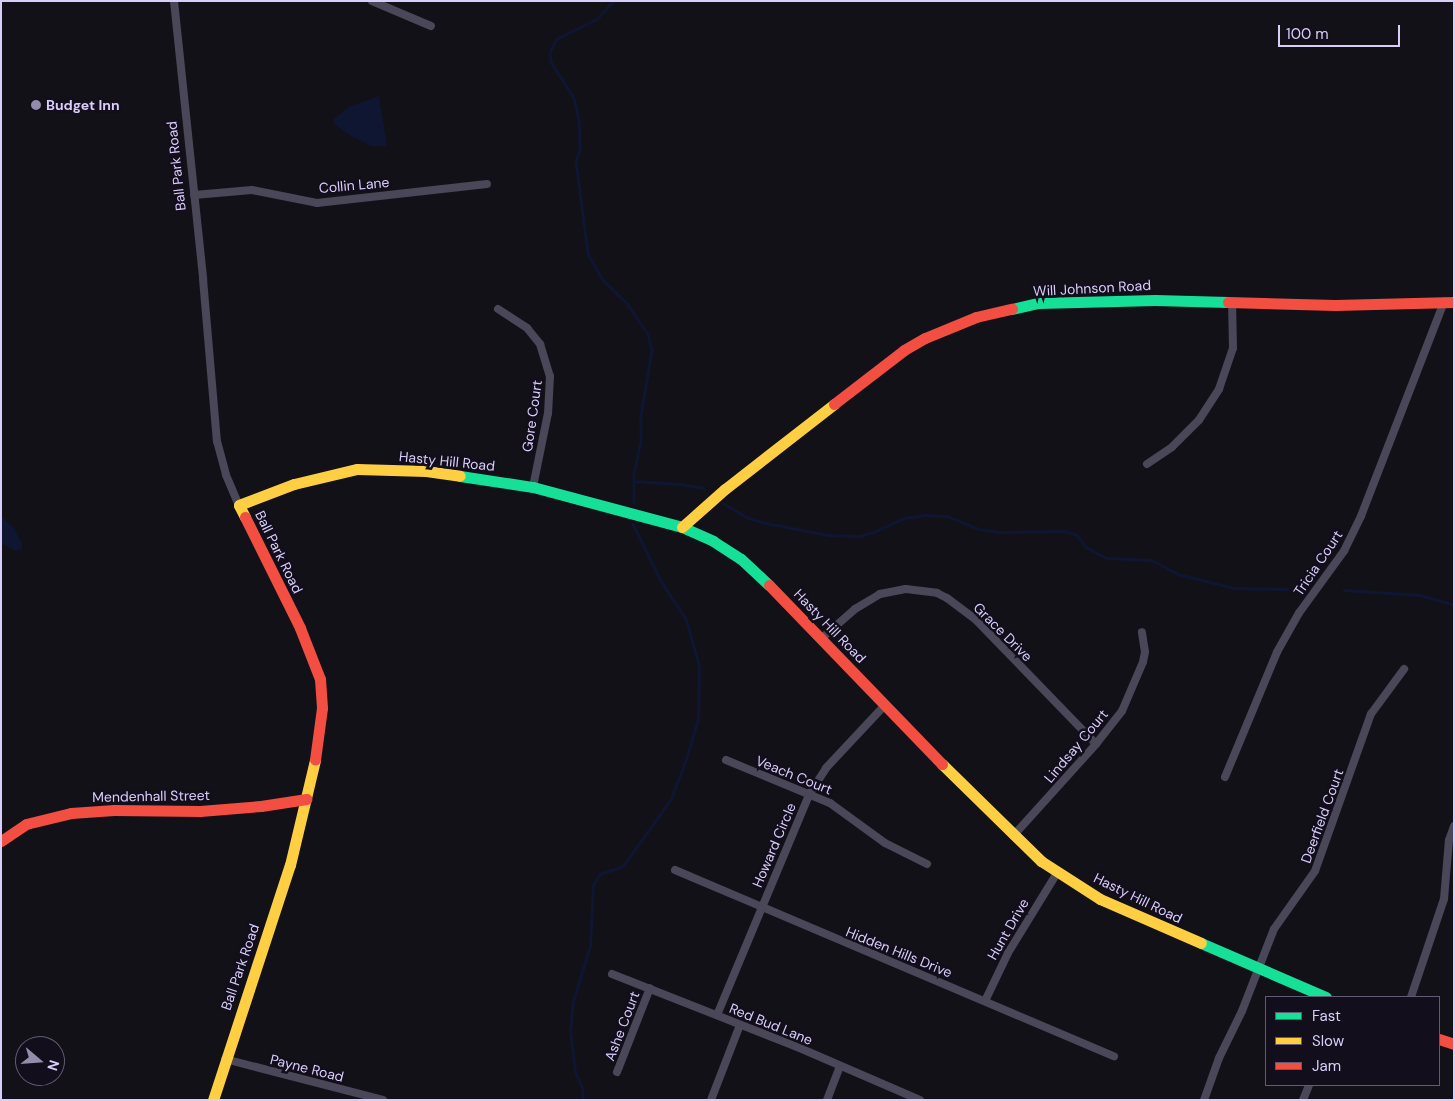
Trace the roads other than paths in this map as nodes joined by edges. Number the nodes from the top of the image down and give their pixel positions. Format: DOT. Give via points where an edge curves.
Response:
graph roads {
  1 [pos="174,1"];
  2 [pos="372,1"];
  3 [pos="432,26"];
  4 [pos="487,184"];
  5 [pos="194,195"];
  6 [pos="1232,302"];
  7 [pos="1449,302"];
  8 [pos="498,309"];
  9 [pos="1147,464"];
  10 [pos="533,487"];
  11 [pos="239,505"];
  12 [pos="682,527"];
  13 [pos="1142,632"];
  14 [pos="822,638"];
  15 [pos="1404,669"];
  16 [pos="885,705"];
  17 [pos="1096,744"];
  18 [pos="726,760"];
  19 [pos="1225,777"];
  20 [pos="810,793"];
  21 [pos="306,799"];
  22 [pos="1454,826"];
  23 [pos="1013,836"];
  24 [pos="1,840"];
  25 [pos="927,864"];
  26 [pos="674,870"];
  27 [pos="1057,873"];
  28 [pos="761,908"];
  29 [pos="1258,969"];
  30 [pos="612,974"];
  31 [pos="650,988"];
  32 [pos="1324,996"];
  33 [pos="1411,996"];
  34 [pos="985,1001"];
  35 [pos="717,1015"];
  36 [pos="740,1025"];
  37 [pos="1440,1039"];
  38 [pos="1454,1044"];
  39 [pos="1114,1056"];
  40 [pos="225,1059"];
  41 [pos="840,1066"];
  42 [pos="617,1072"];
  43 [pos="1309,1086"];
  44 [pos="213,1100"];
  45 [pos="383,1100"];
  46 [pos="711,1100"];
  47 [pos="827,1100"];
  48 [pos="920,1100"];
  49 [pos="1204,1100"];
  50 [pos="1303,1100"];
  1 -- 5 [label="street, Ball Park Road"];
  2 -- 3 [label="street"];
  4 -- 5 [label="street, Collin Lane" via="317,202 252,190"];
  5 -- 11 [label="street, Ball Park Road" via="217,441 226,475"];
  6 -- 7 [label="street, Will Johnson Road" via="1335,305"];
  6 -- 9 [label="street" via="1233,348 1219,389 1199,420 1172,447"];
  6 -- 12 [label="street, Will Johnson Road" via="1039,303 976,317 904,350 724,489"];
  7 -- 19 [label="street, Tricia Court" via="1361,516 1344,551 1298,613 1277,652"];
  8 -- 10 [label="street, Gore Court" via="527,328 540,344 550,376 548,413"];
  10 -- 11 [label="street, Hasty Hill Road" via="426,471 357,469 294,484"];
  10 -- 12 [label="street, Hasty Hill Road"];
  11 -- 21 [label="street, Ball Park Road" via="300,628 320,679 319,741"];
  12 -- 14 [label="street, Hasty Hill Road" via="741,559"];
  13 -- 17 [label="street, Lindsay Court" via="1145,652 1140,673 1122,711"];
  14 -- 16 [label="street, Hasty Hill Road"];
  14 -- 17 [label="street, Grace Drive" via="855,609 880,594 906,589 937,593 975,619"];
  15 -- 29 [label="street, Deerfield Court" via="1371,714 1315,871 1282,916"];
  16 -- 20 [label="street, Howard Circle" via="826,768"];
  16 -- 23 [label="street, Hasty Hill Road"];
  17 -- 23 [label="street, Lindsay Court"];
  18 -- 20 [label="street, Veach Court"];
  20 -- 25 [label="street, Veach Court" via="846,812 885,843"];
  20 -- 28 [label="street, Howard Circle"];
  21 -- 24 [label="street, Mendenhall Street" via="200,811 71,813 26,824"];
  21 -- 40 [label="street, Ball Park Road" via="290,865"];
  22 -- 33 [label="street" via="1449,840 1444,899"];
  23 -- 27 [label="street, Hasty Hill Road"];
  26 -- 28 [label="street, Hidden Hills Drive"];
  27 -- 29 [label="street, Hasty Hill Road" via="1100,899"];
  27 -- 34 [label="street, Hunt Drive" via="1008,953"];
  28 -- 34 [label="street, Hidden Hills Drive"];
  28 -- 35 [label="street, Howard Circle"];
  29 -- 32 [label="street, Hasty Hill Road"];
  29 -- 49 [label="street, Deerfield Court"];
  30 -- 31 [label="street, Red Bud Lane"];
  31 -- 35 [label="street, Red Bud Lane"];
  31 -- 42 [label="street, Ashe Court"];
  34 -- 39 [label="street, Hidden Hills Drive"];
  35 -- 36 [label="street, Red Bud Lane"];
  36 -- 41 [label="street, Red Bud Lane"];
  36 -- 46 [label="street"];
  37 -- 38 [label="street"];
  40 -- 44 [label="street, Ball Park Road"];
  40 -- 45 [label="street, Payne Road"];
  41 -- 47 [label="street"];
  41 -- 48 [label="street, Red Bud Lane"];
  43 -- 50 [label="street"];
}
